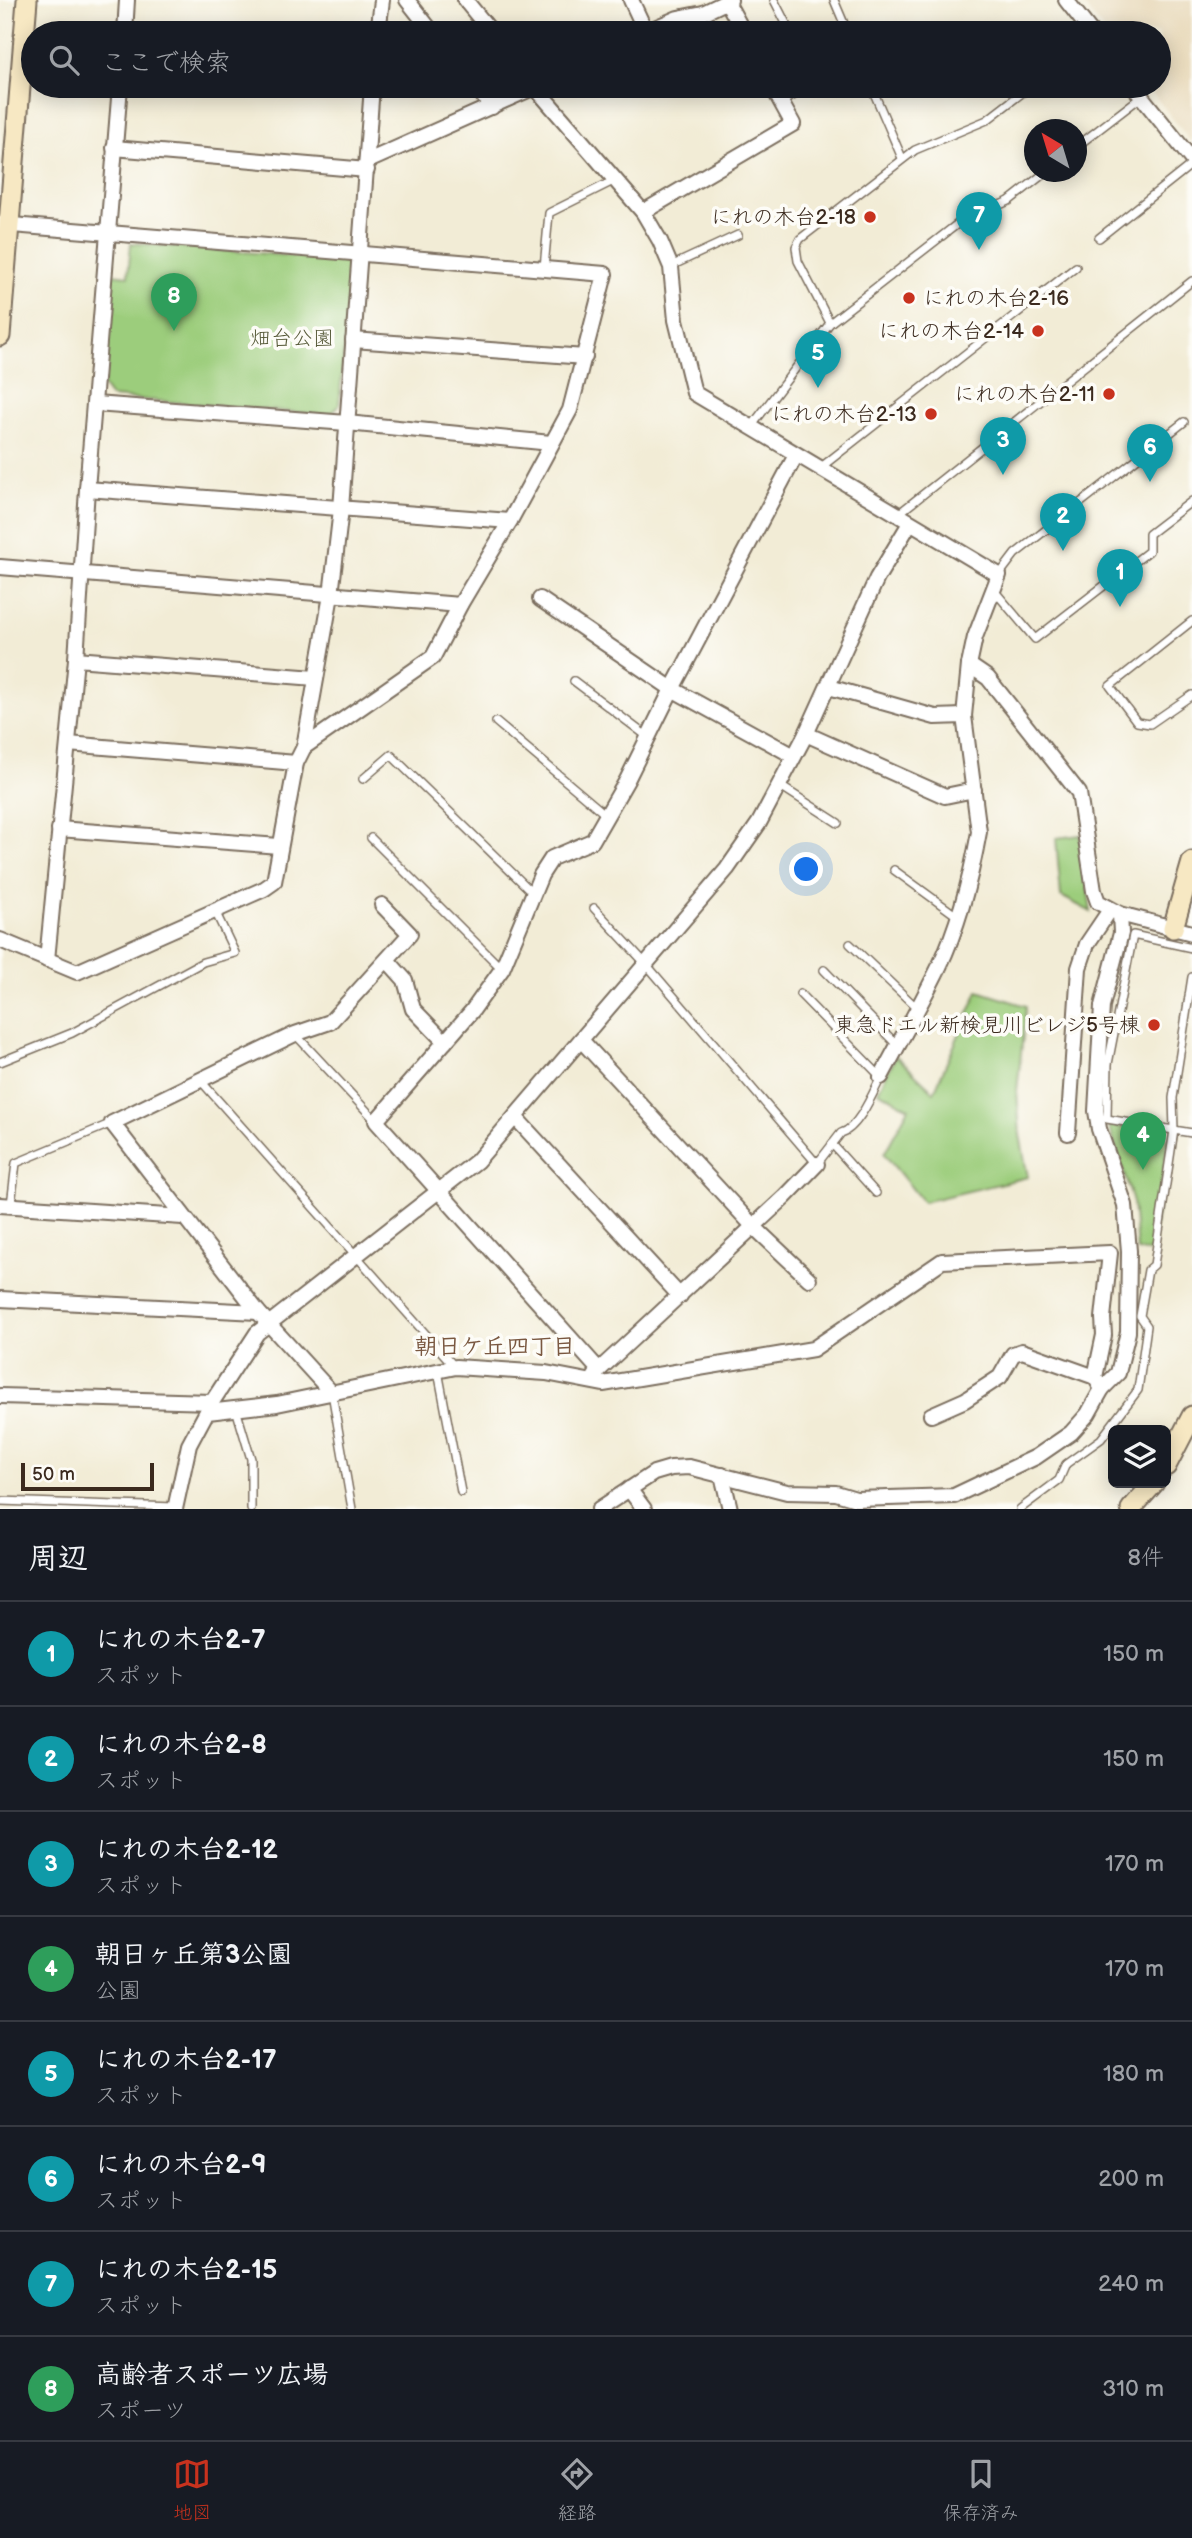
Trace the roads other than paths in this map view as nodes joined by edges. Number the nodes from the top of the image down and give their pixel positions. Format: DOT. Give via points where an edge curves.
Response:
graph roads {
  1 [pos="27,0"];
  2 [pos="127,0"];
  3 [pos="382,0"];
  4 [pos="407,0"];
  5 [pos="465,0"];
  6 [pos="631,0"];
  7 [pos="774,0"];
  8 [pos="834,0"];
  9 [pos="1066,0"];
  10 [pos="727,1"];
  11 [pos="25,21"];
  12 [pos="126,21"];
  13 [pos="379,21"];
  14 [pos="424,21"];
  15 [pos="482,21"];
  16 [pos="640,21"];
  17 [pos="671,21"];
  18 [pos="738,21"];
  19 [pos="785,21"];
  20 [pos="843,21"];
  21 [pos="1083,21"];
  22 [pos="21,61"];
  23 [pos="119,98"];
  24 [pos="371,98"];
  25 [pos="485,98"];
  26 [pos="510,98"];
  27 [pos="545,98"];
  28 [pos="779,98"];
  29 [pos="789,98"];
  30 [pos="876,98"];
  31 [pos="1015,98"];
  32 [pos="1130,98"];
  33 [pos="1143,98"];
  34 [pos="781,102"];
  35 [pos="492,107"];
  36 [pos="1087,137"];
  37 [pos="114,148"];
  38 [pos="902,158"];
  39 [pos="1192,162"];
  40 [pos="367,165"];
  41 [pos="615,180"];
  42 [pos="1033,182"];
  43 [pos="643,212"];
  44 [pos="5,224"];
  45 [pos="107,233"];
  46 [pos="738,235"];
  47 [pos="1100,238"];
  48 [pos="361,252"];
  49 [pos="671,267"];
  50 [pos="1076,267"];
  51 [pos="544,268"];
  52 [pos="1192,281"];
  53 [pos="830,323"];
  54 [pos="0,335"];
  55 [pos="353,340"];
  56 [pos="585,357"];
  57 [pos="95,404"];
  58 [pos="1184,422"];
  59 [pos="346,423"];
  60 [pos="751,427"];
  61 [pos="551,443"];
  62 [pos="796,455"];
  63 [pos="820,469"];
  64 [pos="87,489"];
  65 [pos="1192,501"];
  66 [pos="341,509"];
  67 [pos="897,515"];
  68 [pos="510,521"];
  69 [pos="910,523"];
  70 [pos="0,567"];
  71 [pos="81,574"];
  72 [pos="996,582"];
  73 [pos="331,595"];
  74 [pos="540,599"];
  75 [pos="460,605"];
  76 [pos="1192,621"];
  77 [pos="76,659"];
  78 [pos="969,665"];
  79 [pos="316,678"];
  80 [pos="574,681"];
  81 [pos="829,687"];
  82 [pos="672,689"];
  83 [pos="1192,695"];
  84 [pos="964,716"];
  85 [pos="496,722"];
  86 [pos="806,734"];
  87 [pos="648,737"];
  88 [pos="68,744"];
  89 [pos="304,747"];
  90 [pos="794,756"];
  91 [pos="296,763"];
  92 [pos="363,779"];
  93 [pos="778,785"];
  94 [pos="974,790"];
  95 [pos="607,815"];
  96 [pos="838,823"];
  97 [pos="59,829"];
  98 [pos="371,838"];
  99 [pos="279,846"];
  100 [pos="1192,862"];
  101 [pos="894,870"];
  102 [pos="533,893"];
  103 [pos="382,905"];
  104 [pos="594,908"];
  105 [pos="215,911"];
  106 [pos="1115,912"];
  107 [pos="957,916"];
  108 [pos="1183,930"];
  109 [pos="0,940"];
  110 [pos="850,944"];
  111 [pos="1192,948"];
  112 [pos="47,960"];
  113 [pos="387,960"];
  114 [pos="646,964"];
  115 [pos="502,969"];
  116 [pos="824,970"];
  117 [pos="1192,977"];
  118 [pos="800,994"];
  119 [pos="917,1008"];
  120 [pos="295,1034"];
  121 [pos="581,1040"];
  122 [pos="444,1042"];
  123 [pos="897,1045"];
  124 [pos="0,1062"];
  125 [pos="881,1077"];
  126 [pos="200,1079"];
  127 [pos="515,1117"];
  128 [pos="376,1121"];
  129 [pos="112,1123"];
  130 [pos="1174,1130"];
  131 [pos="1068,1133"];
  132 [pos="1192,1133"];
  133 [pos="832,1144"];
  134 [pos="817,1164"];
  135 [pos="440,1191"];
  136 [pos="876,1193"];
  137 [pos="5,1206"];
  138 [pos="183,1217"];
  139 [pos="753,1226"];
  140 [pos="356,1257"];
  141 [pos="809,1279"];
  142 [pos="680,1296"];
  143 [pos="0,1299"];
  144 [pos="258,1312"];
  145 [pos="270,1323"];
  146 [pos="456,1367"];
  147 [pos="438,1371"];
  148 [pos="595,1376"];
  149 [pos="1098,1383"];
  150 [pos="331,1392"];
  151 [pos="0,1396"];
  152 [pos="210,1407"];
  153 [pos="236,1409"];
  154 [pos="931,1415"];
  155 [pos="1192,1416"];
  156 [pos="1171,1456"];
  157 [pos="722,1475"];
  158 [pos="1150,1488"];
  159 [pos="629,1489"];
  160 [pos="461,1492"];
  161 [pos="0,1501"];
  162 [pos="857,1504"];
  163 [pos="175,1508"];
  164 [pos="251,1509"];
  165 [pos="352,1509"];
  166 [pos="598,1509"];
  167 [pos="644,1509"];
  168 [pos="730,1509"];
  169 [pos="1020,1509"];
  170 [pos="1131,1509"];
  1 -- 11 [label="street"];
  2 -- 12 [label="street"];
  3 -- 13 [label="street"];
  4 -- 14 [label="street"];
  5 -- 15 [label="street"];
  6 -- 16 [label="street"];
  7 -- 19 [label="lane"];
  8 -- 20 [label="lane"];
  9 -- 21 [label="street"];
  10 -- 17 [label="street"];
  10 -- 18 [label="street"];
  22 -- 44 [label="street"];
  23 -- 37 [label="street"];
  24 -- 40 [label="street"];
  25 -- 35 [label="street"];
  26 -- 35 [label="street"];
  27 -- 41 [label="street"];
  28 -- 34 [label="street"];
  29 -- 34 [label="lane"];
  30 -- 38 [label="lane"];
  31 -- 38 [label="lane" via="986,120"];
  32 -- 36 [label="lane"];
  33 -- 39 [label="street"];
  34 -- 43 [label="street" via="793,124"];
  35 -- 40 [label="street"];
  37 -- 40 [label="street"];
  37 -- 45 [label="street"];
  38 -- 53 [label="lane" via="807,233 796,247"];
  39 -- 47 [label="lane"];
  40 -- 48 [label="street"];
  41 -- 43 [label="street"];
  41 -- 51 [label="lane" via="549,214"];
  42 -- 53 [label="lane" via="1009,201 960,222"];
  43 -- 49 [label="street"];
  44 -- 45 [label="street"];
  44 -- 54 [label="street"];
  45 -- 48 [label="street"];
  45 -- 57 [label="street"];
  46 -- 49 [label="lane"];
  48 -- 51 [label="street"];
  48 -- 55 [label="street"];
  49 -- 60 [label="street" via="676,320 694,393"];
  50 -- 63 [label="lane"];
  51 -- 56 [label="street" via="605,274"];
  52 -- 67 [label="lane"];
  53 -- 60 [label="lane"];
  55 -- 56 [label="street"];
  55 -- 59 [label="street"];
  56 -- 61 [label="street" via="570,410"];
  57 -- 59 [label="street"];
  57 -- 64 [label="street"];
  58 -- 72 [label="lane" via="1015,554"];
  59 -- 61 [label="street"];
  59 -- 66 [label="street"];
  60 -- 62 [label="street"];
  61 -- 68 [label="street"];
  62 -- 63 [label="street"];
  62 -- 82 [label="street"];
  63 -- 67 [label="street"];
  64 -- 66 [label="street"];
  64 -- 71 [label="street"];
  65 -- 72 [label="lane" via="1149,534 1149,551 1035,639"];
  66 -- 68 [label="street"];
  66 -- 73 [label="street"];
  67 -- 69 [label="street"];
  68 -- 75 [label="street"];
  69 -- 72 [label="street"];
  69 -- 81 [label="street" via="877,578"];
  70 -- 71 [label="street"];
  71 -- 73 [label="street"];
  71 -- 77 [label="street"];
  72 -- 78 [label="street"];
  73 -- 75 [label="street"];
  73 -- 79 [label="street"];
  74 -- 82 [label="street"];
  75 -- 89 [label="street" via="433,656"];
  76 -- 83 [label="lane" via="1110,686 1138,722 1150,724"];
  77 -- 79 [label="street"];
  77 -- 88 [label="street"];
  78 -- 84 [label="street"];
  78 -- 106 [label="street" via="988,678 1079,793 1094,891 1098,902"];
  79 -- 89 [label="street"];
  80 -- 87 [label="lane"];
  81 -- 84 [label="street" via="935,717"];
  81 -- 86 [label="street"];
  82 -- 87 [label="street"];
  82 -- 90 [label="street"];
  84 -- 94 [label="street"];
  85 -- 95 [label="lane"];
  86 -- 90 [label="street"];
  86 -- 94 [label="street" via="945,796"];
  87 -- 95 [label="street"];
  88 -- 91 [label="street"];
  88 -- 97 [label="street"];
  89 -- 91 [label="street"];
  90 -- 93 [label="street"];
  91 -- 99 [label="street"];
  92 -- 102 [label="lane" via="391,755"];
  93 -- 96 [label="lane"];
  93 -- 114 [label="street" via="727,869"];
  94 -- 107 [label="street" via="979,832"];
  95 -- 102 [label="street" via="592,841 552,858"];
  97 -- 99 [label="street"];
  97 -- 112 [label="street"];
  98 -- 115 [label="lane"];
  99 -- 105 [label="street" via="274,882"];
  100 -- 108 [label="street"];
  101 -- 107 [label="lane"];
  102 -- 115 [label="street"];
  103 -- 113 [label="street" via="410,934"];
  104 -- 114 [label="lane"];
  105 -- 112 [label="street" via="77,972"];
  105 -- 124 [label="lane" via="235,953 203,962 72,1033"];
  106 -- 108 [label="street"];
  106 -- 131 [label="street" via="1087,944 1079,968"];
  106 -- 149 [label="street" via="1121,933 1101,1006 1096,1111 1125,1205 1128,1332 1118,1373"];
  107 -- 119 [label="street" via="940,965"];
  109 -- 112 [label="street"];
  110 -- 119 [label="lane"];
  111 -- 130 [label="lane" via="1133,935 1108,1065 1107,1119"];
  113 -- 120 [label="street" via="330,1022"];
  113 -- 122 [label="street" via="405,980 413,1009"];
  114 -- 121 [label="street"];
  114 -- 134 [label="lane"];
  115 -- 122 [label="street"];
  116 -- 123 [label="lane"];
  117 -- 130 [label="lane" via="1173,1098"];
  118 -- 125 [label="lane"];
  119 -- 123 [label="street"];
  120 -- 126 [label="street"];
  120 -- 128 [label="lane"];
  121 -- 127 [label="street"];
  121 -- 139 [label="street"];
  122 -- 128 [label="street"];
  123 -- 125 [label="street"];
  125 -- 133 [label="lane" via="858,1121"];
  126 -- 129 [label="street"];
  126 -- 140 [label="lane"];
  127 -- 135 [label="street" via="477,1161"];
  127 -- 142 [label="street"];
  128 -- 135 [label="street"];
  129 -- 137 [label="lane" via="16,1164"];
  129 -- 138 [label="street"];
  130 -- 132 [label="lane"];
  130 -- 169 [label="lane" via="1154,1265 1148,1270 1140,1316 1147,1326 1138,1390 1101,1439 1066,1464 1059,1480"];
  133 -- 134 [label="lane"];
  133 -- 136 [label="lane"];
  134 -- 139 [label="street"];
  135 -- 140 [label="street"];
  135 -- 148 [label="street"];
  137 -- 138 [label="street"];
  138 -- 144 [label="street"];
  139 -- 141 [label="street"];
  139 -- 142 [label="street"];
  140 -- 145 [label="street"];
  140 -- 146 [label="lane"];
  142 -- 148 [label="street"];
  143 -- 144 [label="street"];
  144 -- 145 [label="street"];
  145 -- 150 [label="street"];
  145 -- 152 [label="street" via="257,1333"];
  146 -- 147 [label="street"];
  146 -- 148 [label="street"];
  147 -- 150 [label="street"];
  147 -- 160 [label="lane"];
  148 -- 149 [label="street" via="603,1384 813,1349 942,1261 1110,1253"];
  149 -- 154 [label="street" via="1022,1351 1013,1354 1000,1377"];
  149 -- 162 [label="street" via="1088,1415 1071,1433 992,1480 954,1496"];
  150 -- 153 [label="street"];
  150 -- 165 [label="lane"];
  151 -- 152 [label="street"];
  152 -- 153 [label="street"];
  152 -- 163 [label="street" via="190,1445"];
  153 -- 164 [label="lane" via="251,1459"];
  155 -- 156 [label="street"];
  157 -- 159 [label="street" via="689,1467 670,1468"];
  157 -- 162 [label="street" via="787,1492 836,1493"];
  157 -- 168 [label="street"];
  158 -- 170 [label="street"];
  159 -- 166 [label="street"];
  159 -- 167 [label="street"];
  161 -- 163 [label="lane"];
}
